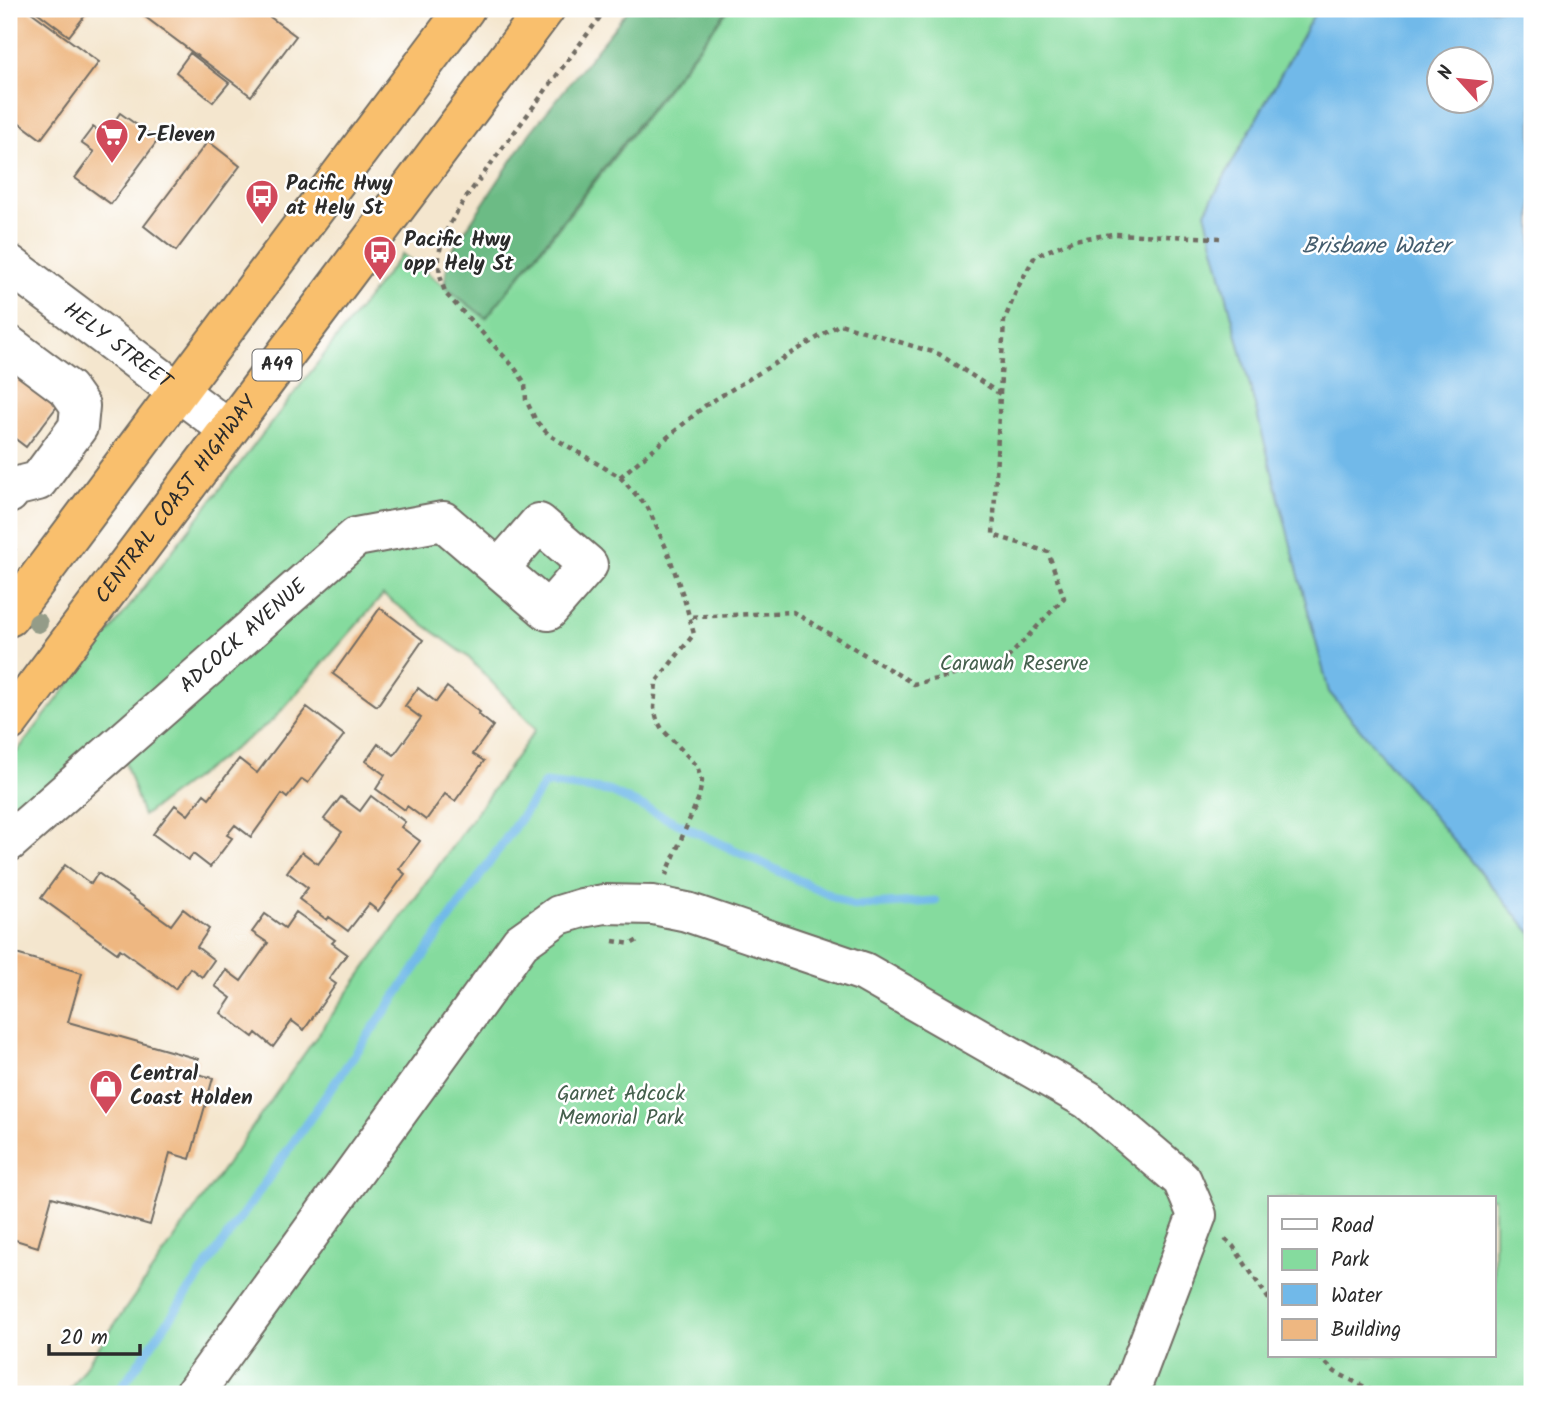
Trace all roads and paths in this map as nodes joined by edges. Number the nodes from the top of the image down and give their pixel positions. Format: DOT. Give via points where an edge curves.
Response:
graph roads {
  1 [pos="465,9"];
  2 [pos="545,9"];
  3 [pos="607,9"];
  4 [pos="1220,238"];
  5 [pos="9,264"];
  6 [pos="9,345"];
  7 [pos="178,391"];
  8 [pos="1000,394"];
  9 [pos="228,429"];
  10 [pos="620,477"];
  11 [pos="9,494"];
  12 [pos="9,542"];
  13 [pos="499,569"];
  14 [pos="15,589"];
  15 [pos="689,617"];
  16 [pos="9,722"];
  17 [pos="9,842"];
  18 [pos="674,855"];
  19 [pos="1197,1215"];
  20 [pos="1268,1298"];
  21 [pos="1321,1358"];
  22 [pos="194,1394"];
  23 [pos="1129,1394"];
  24 [pos="1379,1394"];
  1 -- 7 [label="highway"];
  2 -- 9 [label="highway, CENTRAL COAST HIGHWAY / A49"];
  3 -- 10 [label="path" via="467,196 448,225 437,266 446,294 525,383 526,400 536,421 549,435"];
  4 -- 8 [label="path" via="1113,234 1074,240 1035,256 1004,321"];
  5 -- 7 [label="street, HELY STREET"];
  6 -- 11 [label="street" via="68,389 80,406 78,427 38,481 14,487"];
  7 -- 9 [label="street, HELY STREET"];
  7 -- 14 [label="highway"];
  8 -- 10 [label="path" via="939,354 840,324 706,405"];
  8 -- 15 [label="path" via="993,535 1048,552 1064,598 1002,664 914,684 793,612"];
  9 -- 16 [label="highway, CENTRAL COAST HIGHWAY / A49"];
  10 -- 15 [label="path" via="648,508"];
  12 -- 14 [label="path"];
  13 -- 17 [label="street, ADCOCK AVENUE" via="443,521 356,537"];
  15 -- 18 [label="path" via="694,634 656,682 654,708 662,729 697,766 702,781"];
  19 -- 20 [label="path" via="1233,1246"];
  19 -- 22 [label="street" via="1182,1180 1088,1100 864,972 687,912 653,905 604,904 559,915 521,942"];
  19 -- 23 [label="street"];
  21 -- 24 [label="path" via="1335,1372"];
}
